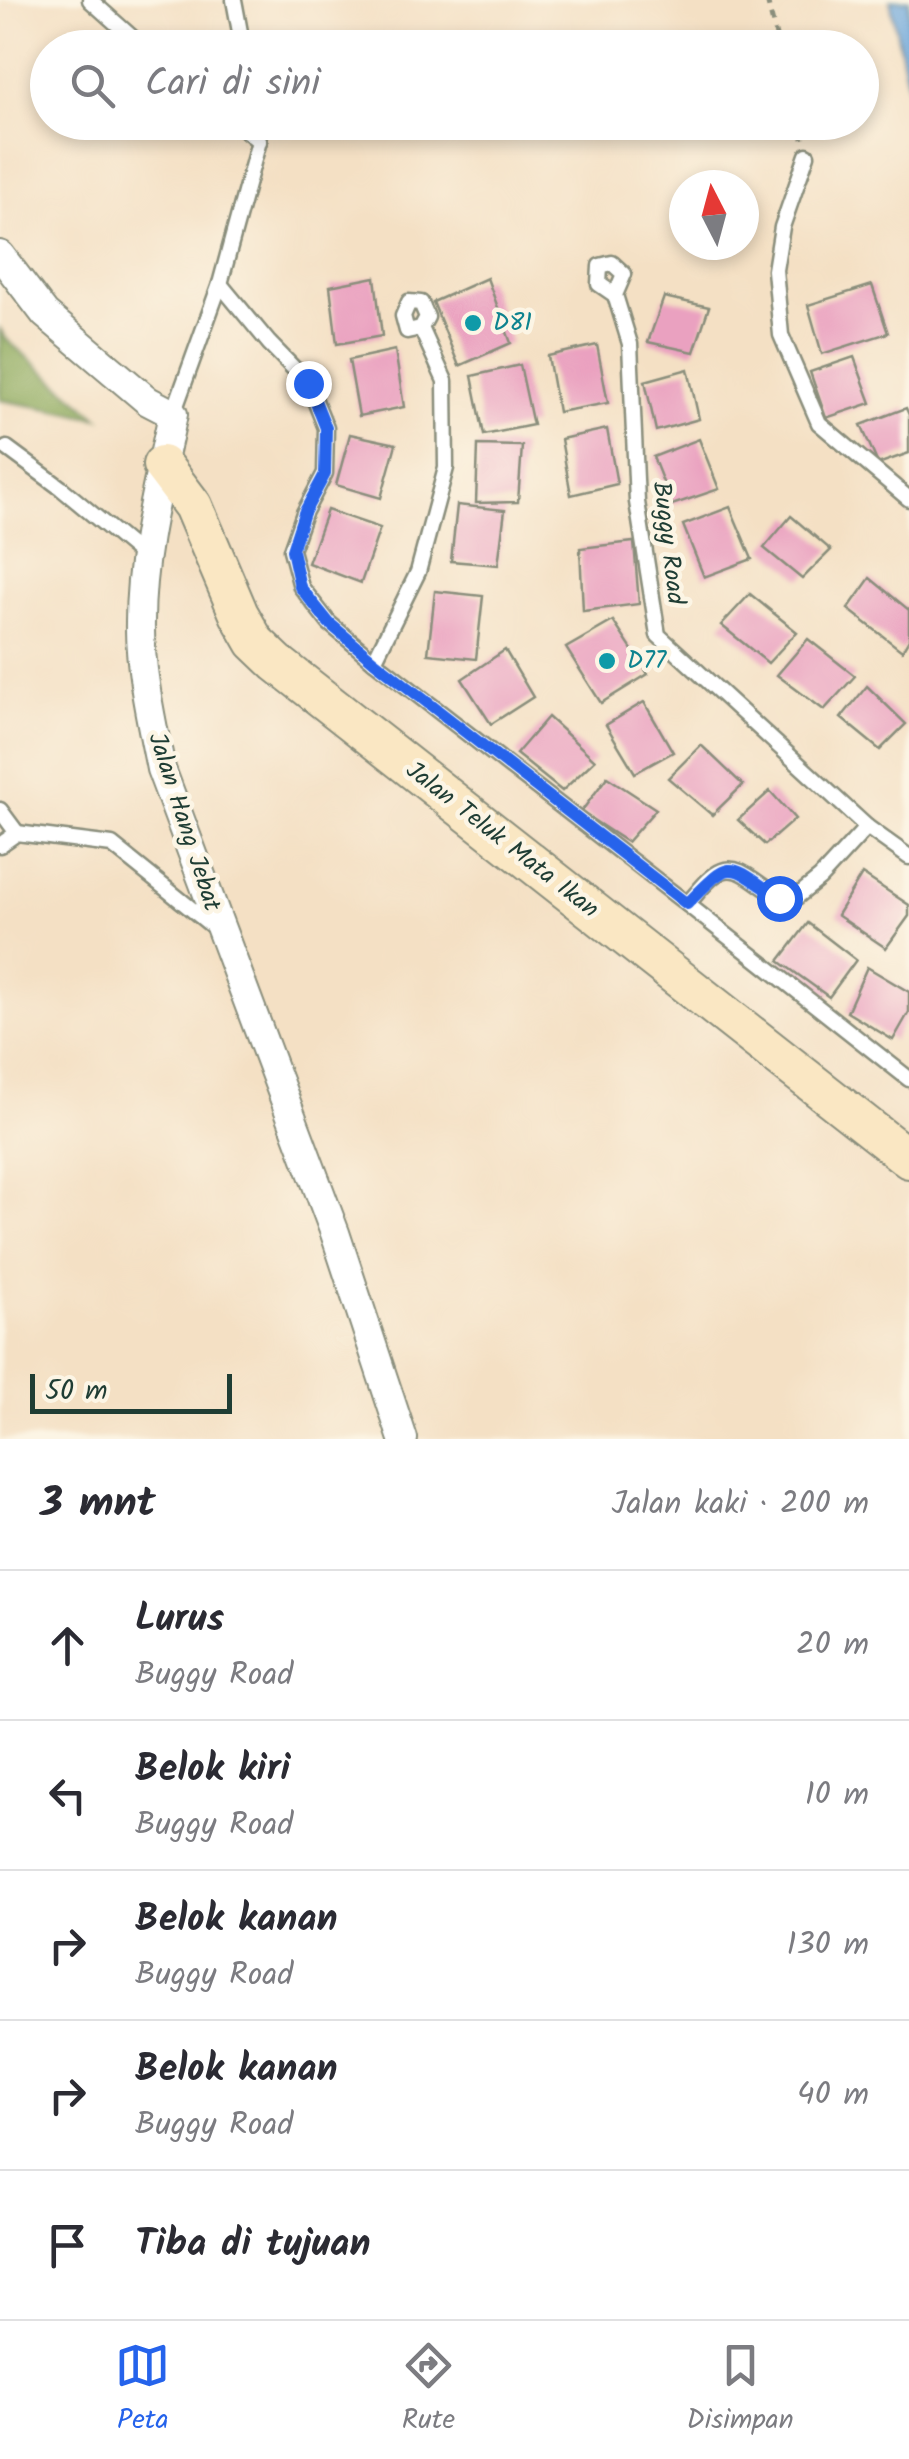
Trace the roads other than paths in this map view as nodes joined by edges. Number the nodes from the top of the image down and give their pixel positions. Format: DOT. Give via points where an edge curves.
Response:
graph roads {
  1 [pos="90,0"];
  2 [pos="234,0"];
  3 [pos="124,30"];
  4 [pos="239,30"];
  5 [pos="259,141"];
  6 [pos="807,155"];
  7 [pos="0,255"];
  8 [pos="220,284"];
  9 [pos="615,295"];
  10 [pos="422,328"];
  11 [pos="173,414"];
  12 [pos="7,448"];
  13 [pos="162,466"];
  14 [pos="909,499"];
  15 [pos="145,558"];
  16 [pos="374,661"];
  17 [pos="0,810"];
  18 [pos="867,827"];
  19 [pos="17,833"];
  20 [pos="0,845"];
  21 [pos="909,857"];
  22 [pos="687,904"];
  23 [pos="220,932"];
  24 [pos="909,1079"];
  25 [pos="909,1158"];
  26 [pos="404,1439"];
  1 -- 3 [label="lane"];
  2 -- 4 [label="lane"];
  5 -- 8 [label="lane"];
  6 -- 14 [label="lane" via="774,270 782,335 820,423"];
  7 -- 11 [label="street" via="45,314 148,401"];
  8 -- 11 [label="lane"];
  8 -- 16 [label="lane" via="308,383 326,428 325,474 292,550 300,587"];
  9 -- 18 [label="lane, Buggy Road" via="630,344 638,502 658,635"];
  10 -- 16 [label="lane" via="445,382 446,468 418,572"];
  11 -- 13 [label="street, Jalan Hang Jebat"];
  12 -- 15 [label="lane"];
  13 -- 15 [label="street, Jalan Hang Jebat"];
  13 -- 25 [label="main road, Jalan Teluk Mata Ikan" via="193,506 239,614 276,663"];
  15 -- 23 [label="street, Jalan Hang Jebat" via="139,624 148,704 161,768"];
  16 -- 22 [label="lane"];
  17 -- 19 [label="lane"];
  18 -- 21 [label="lane, Buggy Road"];
  18 -- 22 [label="lane" via="794,900 726,869"];
  19 -- 20 [label="lane"];
  19 -- 23 [label="lane" via="112,845"];
  22 -- 24 [label="lane"];
  23 -- 26 [label="street, Jalan Hang Jebat" via="335,1233"];
}
